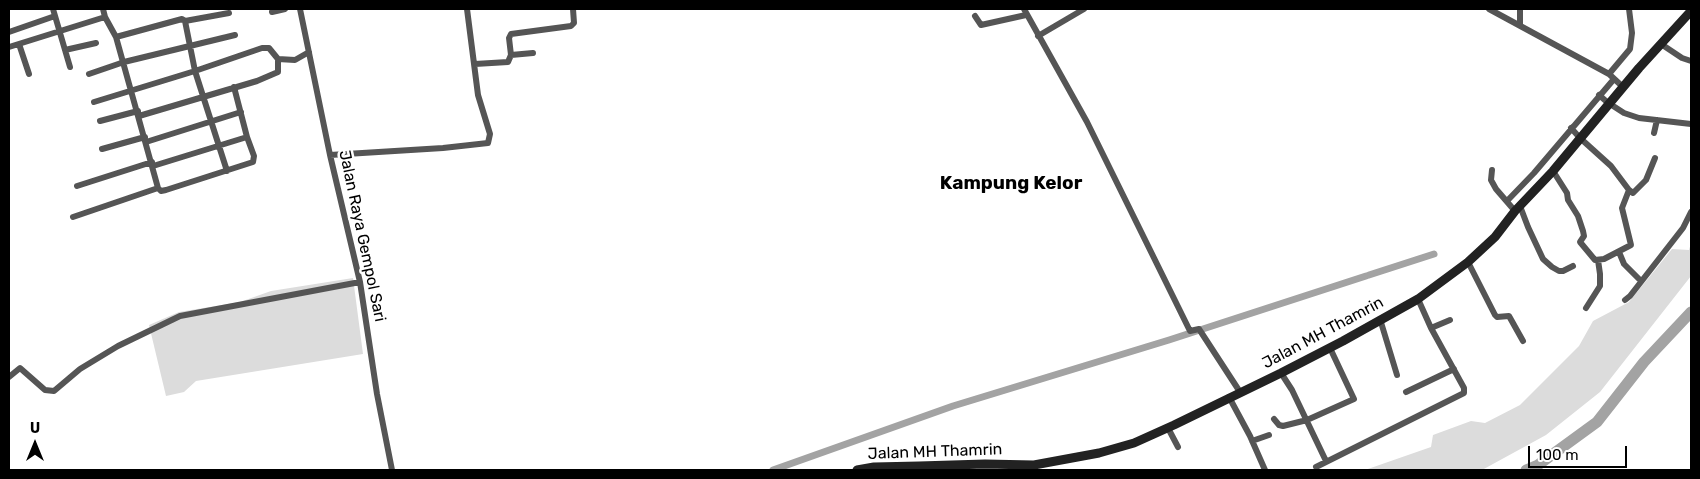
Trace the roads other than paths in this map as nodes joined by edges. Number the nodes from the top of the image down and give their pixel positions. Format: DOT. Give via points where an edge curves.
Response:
graph roads {
  1 [pos="103,9"];
  2 [pos="285,9"];
  3 [pos="300,9"];
  4 [pos="468,9"];
  5 [pos="574,9"];
  6 [pos="1084,9"];
  7 [pos="1489,9"];
  8 [pos="1520,9"];
  9 [pos="1629,9"];
  10 [pos="1691,10"];
  11 [pos="54,12"];
  12 [pos="272,12"];
  13 [pos="1025,12"];
  14 [pos="229,13"];
  15 [pos="975,16"];
  16 [pos="105,17"];
  17 [pos="185,21"];
  18 [pos="1520,25"];
  19 [pos="59,31"];
  20 [pos="9,32"];
  21 [pos="235,35"];
  22 [pos="1038,36"];
  23 [pos="116,37"];
  24 [pos="96,43"];
  25 [pos="20,44"];
  26 [pos="1661,44"];
  27 [pos="189,46"];
  28 [pos="9,47"];
  29 [pos="65,50"];
  30 [pos="309,52"];
  31 [pos="533,52"];
  32 [pos="511,55"];
  33 [pos="278,59"];
  34 [pos="1691,61"];
  35 [pos="124,62"];
  36 [pos="475,64"];
  37 [pos="70,67"];
  38 [pos="195,71"];
  39 [pos="29,74"];
  40 [pos="88,74"];
  41 [pos="1616,80"];
  42 [pos="234,87"];
  43 [pos="132,91"];
  44 [pos="203,96"];
  45 [pos="1604,100"];
  46 [pos="94,102"];
  47 [pos="241,112"];
  48 [pos="138,114"];
  49 [pos="1656,120"];
  50 [pos="100,121"];
  51 [pos="210,122"];
  52 [pos="1691,124"];
  53 [pos="1575,133"];
  54 [pos="1654,133"];
  55 [pos="247,137"];
  56 [pos="145,139"];
  57 [pos="218,146"];
  58 [pos="102,149"];
  59 [pos="330,155"];
  60 [pos="1655,158"];
  61 [pos="153,164"];
  62 [pos="1492,170"];
  63 [pos="226,171"];
  64 [pos="1553,171"];
  65 [pos="77,186"];
  66 [pos="158,188"];
  67 [pos="1629,190"];
  68 [pos="1513,206"];
  69 [pos="1691,212"];
  70 [pos="73,217"];
  71 [pos="1619,252"];
  72 [pos="1598,260"];
  73 [pos="1468,262"];
  74 [pos="1573,266"];
  75 [pos="1641,281"];
  76 [pos="360,282"];
  77 [pos="1418,299"];
  78 [pos="1625,300"];
  79 [pos="1586,308"];
  80 [pos="1380,319"];
  81 [pos="1450,320"];
  82 [pos="1431,328"];
  83 [pos="1523,341"];
  84 [pos="1330,348"];
  85 [pos="1454,369"];
  86 [pos="1281,373"];
  87 [pos="1397,375"];
  88 [pos="9,377"];
  89 [pos="1240,392"];
  90 [pos="1406,392"];
  91 [pos="1229,397"];
  92 [pos="1274,419"];
  93 [pos="1307,420"];
  94 [pos="1168,428"];
  95 [pos="1269,435"];
  96 [pos="1252,441"];
  97 [pos="1178,447"];
  98 [pos="1326,461"];
  99 [pos="1316,467"];
  100 [pos="392,470"];
  101 [pos="857,470"];
  102 [pos="1265,470"];
  1 -- 16 [label="street"];
  2 -- 12 [label="street"];
  3 -- 30 [label="street, Jalan Raya Gempol Sari"];
  4 -- 36 [label="street"];
  5 -- 32 [label="street" via="571,26 511,34"];
  6 -- 22 [label="street"];
  7 -- 18 [label="street"];
  8 -- 18 [label="street"];
  9 -- 41 [label="street" via="1630,49"];
  10 -- 26 [label="street, Jalan MH Thamrin"];
  11 -- 19 [label="street"];
  11 -- 20 [label="street"];
  13 -- 15 [label="street" via="981,25"];
  13 -- 22 [label="street"];
  14 -- 17 [label="street"];
  16 -- 19 [label="street"];
  16 -- 23 [label="street"];
  17 -- 23 [label="street"];
  17 -- 27 [label="street"];
  18 -- 41 [label="street"];
  19 -- 25 [label="street"];
  19 -- 29 [label="street"];
  21 -- 27 [label="street"];
  22 -- 89 [label="street" via="1086,122 1190,332 1199,329"];
  23 -- 35 [label="street"];
  24 -- 29 [label="street"];
  25 -- 28 [label="street"];
  25 -- 39 [label="street"];
  26 -- 34 [label="street"];
  26 -- 41 [label="street, Jalan MH Thamrin"];
  27 -- 35 [label="street"];
  27 -- 38 [label="street"];
  29 -- 37 [label="street"];
  30 -- 33 [label="street" via="295,60"];
  30 -- 59 [label="street, Jalan Raya Gempol Sari"];
  31 -- 32 [label="street"];
  32 -- 36 [label="street" via="508,62"];
  33 -- 38 [label="street" via="269,48 262,48"];
  33 -- 42 [label="street" via="278,72"];
  35 -- 40 [label="street"];
  35 -- 43 [label="street"];
  36 -- 59 [label="street" via="481,109 490,134 488,143"];
  38 -- 43 [label="street"];
  38 -- 44 [label="street"];
  41 -- 45 [label="street, Jalan MH Thamrin"];
  41 -- 45 [label="street"];
  42 -- 44 [label="street"];
  42 -- 47 [label="street"];
  43 -- 46 [label="street"];
  43 -- 48 [label="street"];
  44 -- 48 [label="street"];
  44 -- 51 [label="street"];
  45 -- 49 [label="street" via="1639,118"];
  45 -- 53 [label="street, Jalan MH Thamrin"];
  45 -- 53 [label="street"];
  47 -- 51 [label="street"];
  47 -- 55 [label="street"];
  48 -- 50 [label="street"];
  48 -- 56 [label="street"];
  49 -- 52 [label="street"];
  49 -- 54 [label="street"];
  51 -- 56 [label="street"];
  51 -- 57 [label="street"];
  53 -- 64 [label="street, Jalan MH Thamrin"];
  53 -- 67 [label="street" via="1611,166"];
  53 -- 68 [label="street" via="1534,173"];
  55 -- 57 [label="street"];
  55 -- 63 [label="street" via="254,161"];
  56 -- 58 [label="street"];
  56 -- 61 [label="street"];
  57 -- 61 [label="street"];
  57 -- 63 [label="street"];
  59 -- 76 [label="street, Jalan Raya Gempol Sari"];
  60 -- 67 [label="street" via="1646,180 1633,193"];
  61 -- 65 [label="street"];
  61 -- 66 [label="street"];
  62 -- 68 [label="street" via="1491,180 1496,189"];
  63 -- 66 [label="street" via="166,190"];
  64 -- 68 [label="street, Jalan MH Thamrin"];
  64 -- 72 [label="street" via="1578,216 1584,236 1580,242 1590,256"];
  66 -- 70 [label="street"];
  67 -- 71 [label="street" via="1622,208 1631,245"];
  68 -- 73 [label="street, Jalan MH Thamrin" via="1495,237"];
  68 -- 74 [label="street" via="1543,258 1559,271"];
  69 -- 75 [label="street" via="1683,228"];
  71 -- 72 [label="street"];
  71 -- 75 [label="street" via="1624,264"];
  72 -- 79 [label="street" via="1600,286"];
  73 -- 77 [label="street, Jalan MH Thamrin"];
  73 -- 83 [label="street" via="1495,315 1509,316"];
  75 -- 78 [label="street"];
  76 -- 88 [label="street" via="180,316 80,369 54,391 45,390 21,369"];
  76 -- 100 [label="street, Jalan Raya Gempol Sari"];
  77 -- 80 [label="street, Jalan MH Thamrin"];
  77 -- 82 [label="street"];
  80 -- 84 [label="street, Jalan MH Thamrin"];
  80 -- 87 [label="street"];
  81 -- 82 [label="street"];
  82 -- 85 [label="street"];
  84 -- 86 [label="street, Jalan MH Thamrin"];
  84 -- 93 [label="street" via="1354,399"];
  85 -- 90 [label="street"];
  85 -- 98 [label="street" via="1464,388 1463,394"];
  86 -- 89 [label="street, Jalan MH Thamrin"];
  86 -- 93 [label="street"];
  89 -- 91 [label="street, Jalan MH Thamrin"];
  91 -- 94 [label="street, Jalan MH Thamrin"];
  91 -- 96 [label="street"];
  92 -- 93 [label="street" via="1283,426"];
  93 -- 98 [label="street"];
  94 -- 97 [label="street"];
  94 -- 101 [label="street, Jalan MH Thamrin" via="1134,443 1099,453 1034,465 899,466"];
  95 -- 96 [label="street"];
  96 -- 102 [label="street"];
  98 -- 99 [label="street"];
}
